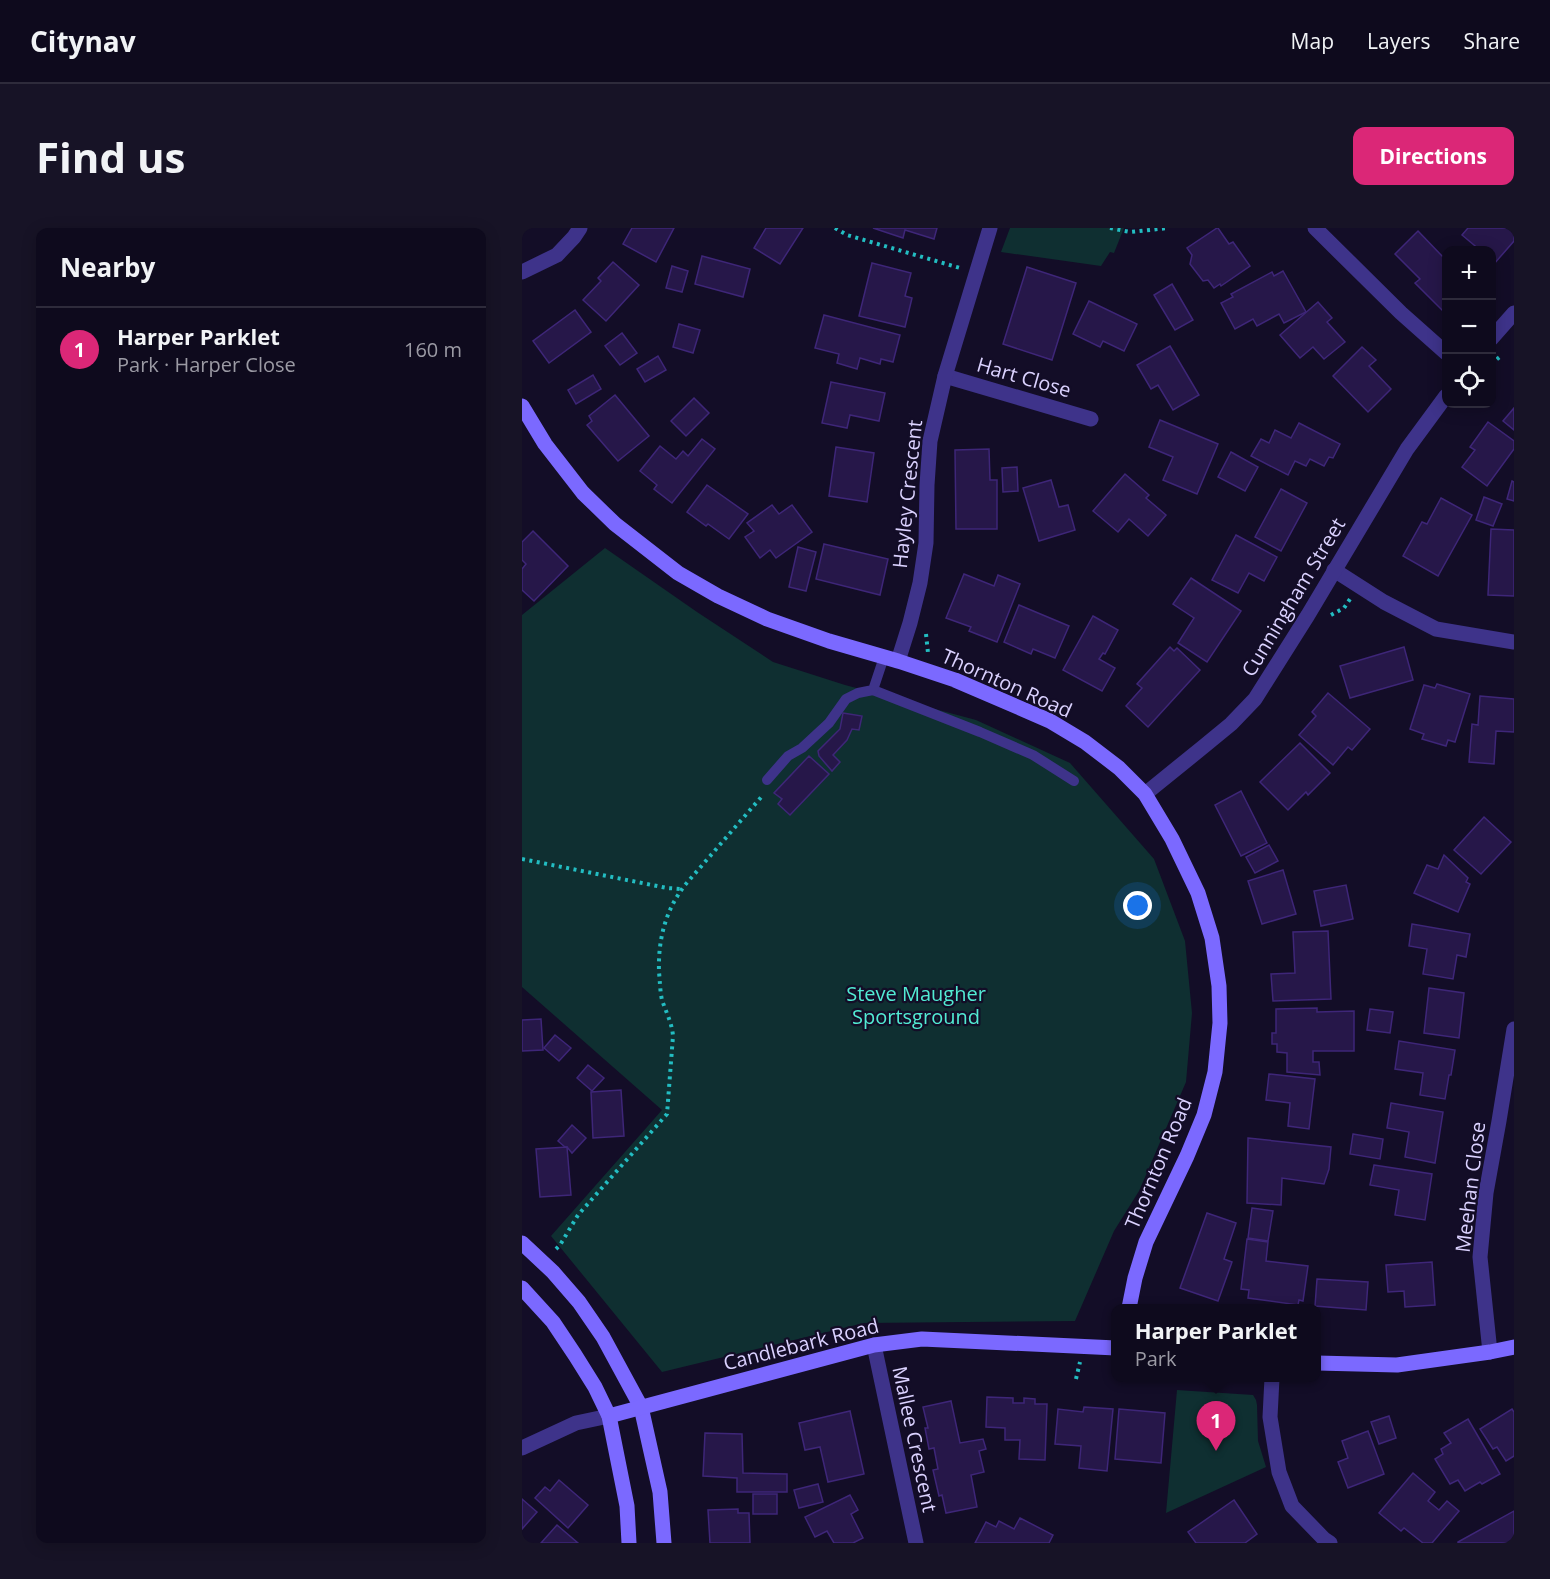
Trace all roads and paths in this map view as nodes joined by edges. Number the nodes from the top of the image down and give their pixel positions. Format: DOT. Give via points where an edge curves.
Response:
graph roads {
  1 [pos="580,228"];
  2 [pos="835,228"];
  3 [pos="990,228"];
  4 [pos="1110,228"];
  5 [pos="1168,228"];
  6 [pos="1315,228"];
  7 [pos="522,272"];
  8 [pos="975,273"];
  9 [pos="1514,313"];
  10 [pos="1496,333"];
  11 [pos="1442,349"];
  12 [pos="945,376"];
  13 [pos="1442,401"];
  14 [pos="522,406"];
  15 [pos="1091,419"];
  16 [pos="1334,570"];
  17 [pos="1514,642"];
  18 [pos="891,659"];
  19 [pos="873,690"];
  20 [pos="767,780"];
  21 [pos="1074,781"];
  22 [pos="1145,794"];
  23 [pos="522,859"];
  24 [pos="681,889"];
  25 [pos="1514,1029"];
  26 [pos="522,1243"];
  27 [pos="556,1250"];
  28 [pos="522,1288"];
  29 [pos="1130,1304"];
  30 [pos="874,1345"];
  31 [pos="1514,1347"];
  32 [pos="1111,1348"];
  33 [pos="1490,1352"];
  34 [pos="1321,1363"];
  35 [pos="1272,1382"];
  36 [pos="641,1407"];
  37 [pos="609,1416"];
  38 [pos="522,1448"];
  39 [pos="629,1543"];
  40 [pos="664,1543"];
  41 [pos="916,1543"];
  42 [pos="1330,1543"];
  1 -- 7 [label="street" via="557,255"];
  2 -- 8 [label="path" via="847,236"];
  3 -- 8 [label="street, Hayley Crescent"];
  4 -- 5 [label="path" via="1130,232"];
  6 -- 11 [label="street"];
  8 -- 12 [label="street, Hayley Crescent"];
  9 -- 10 [label="street"];
  12 -- 15 [label="street, Hart Close"];
  12 -- 18 [label="street, Hayley Crescent" via="930,441 926,543 917,593"];
  13 -- 16 [label="street, Cunningham Street" via="1407,449"];
  14 -- 18 [label="street, Thornton Road" via="583,493 615,524 678,573 767,620"];
  16 -- 17 [label="street" via="1384,602 1436,628"];
  16 -- 22 [label="street, Cunningham Street" via="1255,699 1231,724"];
  18 -- 19 [label="lane"];
  18 -- 22 [label="street, Thornton Road" via="955,680 1050,721 1119,768"];
  19 -- 20 [label="lane" via="846,699 829,723"];
  19 -- 21 [label="lane" via="1033,755"];
  20 -- 24 [label="path" via="764,794"];
  22 -- 29 [label="street, Thornton Road" via="1198,893 1212,938 1221,1023 1215,1072 1203,1115 1146,1242"];
  23 -- 24 [label="path"];
  24 -- 27 [label="path" via="665,920 659,953 662,999 674,1036 667,1114 578,1215"];
  25 -- 33 [label="street, Meehan Close" via="1486,1193 1480,1257"];
  26 -- 36 [label="street" via="579,1302"];
  28 -- 37 [label="street" via="553,1322"];
  30 -- 32 [label="street, Candlebark Road" via="922,1339"];
  30 -- 36 [label="street, Candlebark Road"];
  30 -- 41 [label="street, Mallee Crescent"];
  31 -- 33 [label="street"];
  33 -- 34 [label="street" via="1397,1365"];
  35 -- 42 [label="street" via="1270,1417 1279,1472 1292,1506"];
  36 -- 37 [label="street, Candlebark Road"];
  36 -- 40 [label="street" via="660,1492"];
  37 -- 38 [label="street" via="576,1423"];
  37 -- 39 [label="street" via="627,1506"];
}
